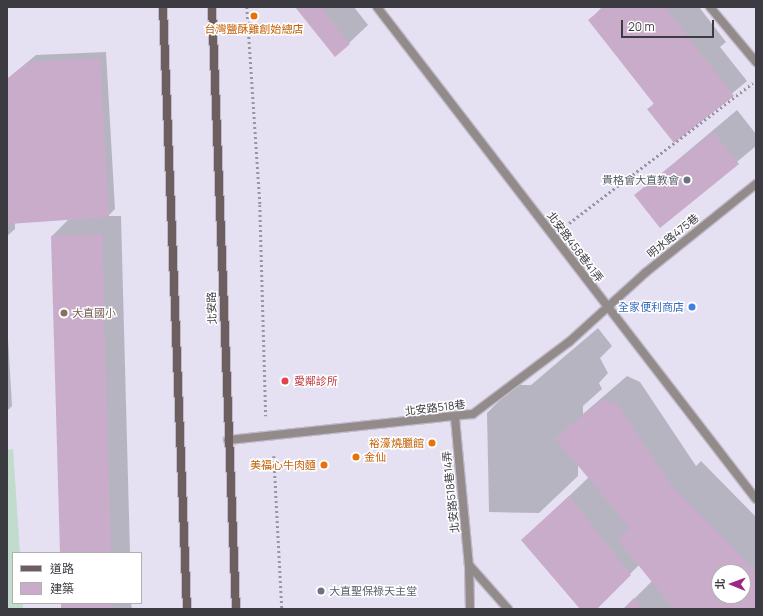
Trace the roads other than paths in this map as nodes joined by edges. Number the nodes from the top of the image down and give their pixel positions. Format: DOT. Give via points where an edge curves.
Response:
graph roads {
  1 [pos="163,7"];
  2 [pos="212,7"];
  3 [pos="377,7"];
  4 [pos="710,7"];
  5 [pos="756,62"];
  6 [pos="756,184"];
  7 [pos="607,308"];
  8 [pos="455,418"];
  9 [pos="228,440"];
  10 [pos="756,499"];
  11 [pos="469,565"];
  12 [pos="186,609"];
  13 [pos="236,609"];
  14 [pos="470,609"];
  15 [pos="508,609"];
  1 -- 12 [label="main road"];
  2 -- 9 [label="main road, 北安路"];
  3 -- 7 [label="street, 北安路458巷41弄"];
  4 -- 5 [label="street"];
  6 -- 7 [label="street, 明水路475巷"];
  7 -- 8 [label="street, 北安路518巷" via="569,342 473,414"];
  7 -- 10 [label="street, 北安路458巷41弄"];
  8 -- 9 [label="street, 北安路518巷"];
  8 -- 11 [label="street, 北安路518巷14弄"];
  9 -- 13 [label="main road, 北安路"];
  11 -- 14 [label="street, 北安路518巷14弄"];
  11 -- 15 [label="street"];
}
